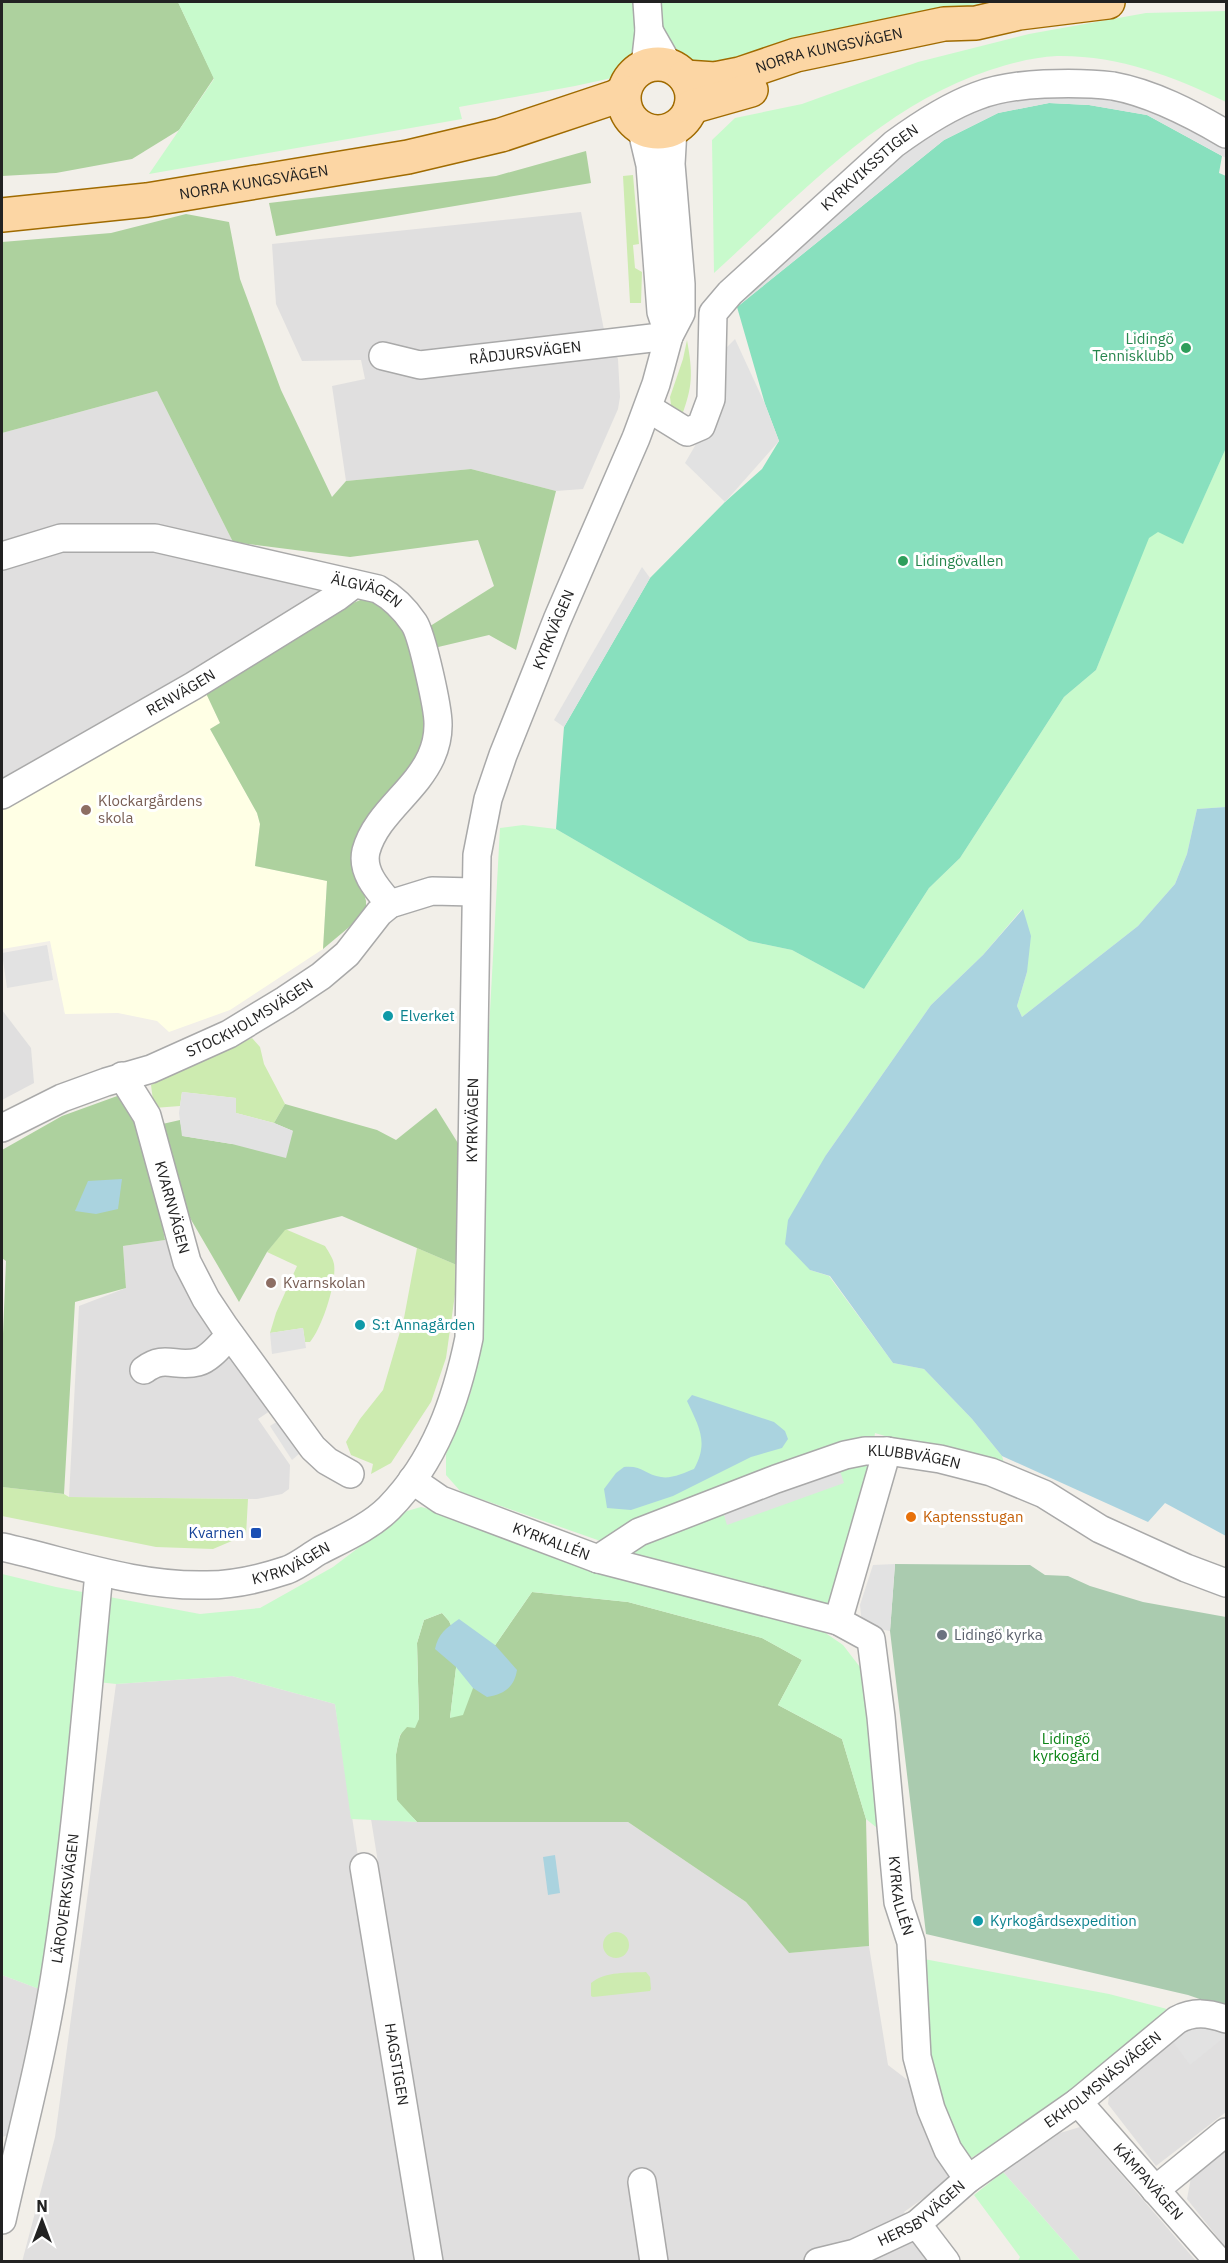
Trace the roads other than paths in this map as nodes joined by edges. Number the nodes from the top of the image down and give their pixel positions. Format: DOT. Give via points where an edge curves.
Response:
graph roads {
  1 [pos="647,2"];
  2 [pos="1108,2"];
  3 [pos="672,89"];
  4 [pos="624,92"];
  5 [pos="638,126"];
  6 [pos="1227,134"];
  7 [pos="501,135"];
  8 [pos="2,215"];
  9 [pos="669,336"];
  10 [pos="382,356"];
  11 [pos="648,408"];
  12 [pos="2,556"];
  13 [pos="354,584"];
  14 [pos="2,795"];
  15 [pos="474,892"];
  16 [pos="390,904"];
  17 [pos="122,1076"];
  18 [pos="2,1128"];
  19 [pos="230,1335"];
  20 [pos="144,1370"];
  21 [pos="887,1451"];
  22 [pos="350,1474"];
  23 [pos="412,1480"];
  24 [pos="2,1547"];
  25 [pos="598,1559"];
  26 [pos="99,1573"];
  27 [pos="1227,1583"];
  28 [pos="838,1621"];
  29 [pos="364,1867"];
  30 [pos="1227,2019"];
  31 [pos="1078,2102"];
  32 [pos="1227,2132"];
  33 [pos="9,2148"];
  34 [pos="977,2173"];
  35 [pos="642,2182"];
  36 [pos="1155,2190"];
  37 [pos="2,2220"];
  38 [pos="916,2224"];
  39 [pos="429,2262"];
  40 [pos="654,2262"];
  41 [pos="818,2262"];
  42 [pos="946,2262"];
  43 [pos="1219,2262"];
  1 -- 3 [label="street, KYRKVÄGEN" via="649,31"];
  2 -- 3 [label="main road, NORRA KUNGSVÄGEN" via="1018,13 976,23 944,24 796,55 740,74"];
  3 -- 4 [label="main road" via="638,70"];
  3 -- 5 [label="main road" via="661,132"];
  3 -- 9 [label="street, KYRKVÄGEN" via="671,164 681,313"];
  4 -- 5 [label="main road" via="628,115"];
  4 -- 7 [label="main road, NORRA KUNGSVÄGEN"];
  5 -- 7 [label="main road, NORRA KUNGSVÄGEN" via="596,123"];
  5 -- 9 [label="street, KYRKVÄGEN" via="650,165 661,312"];
  6 -- 11 [label="street, KYRKVIKSSTIGEN" via="1158,100 1114,86 1023,85 978,95 950,108 894,144 730,293 713,313 711,399 701,426 687,432"];
  7 -- 8 [label="main road, NORRA KUNGSVÄGEN" via="408,157 158,198"];
  9 -- 10 [label="street, RÅDJURSVÄGEN" via="420,365"];
  9 -- 11 [label="street, KYRKVÄGEN"];
  11 -- 15 [label="street, KYRKVÄGEN" via="503,755 482,827"];
  12 -- 13 [label="street, ÄLGVÄGEN" via="61,538 155,538"];
  13 -- 14 [label="street, RENVÄGEN" via="193,686"];
  13 -- 16 [label="street, ÄLGVÄGEN" via="396,599 416,625 438,725 431,758 410,791 380,824 366,854 366,867 375,886"];
  15 -- 16 [label="street, STOCKHOLMSVÄGEN" via="432,891"];
  15 -- 23 [label="street, KYRKVÄGEN" via="468,1338 447,1418"];
  16 -- 17 [label="street, STOCKHOLMSVÄGEN" via="347,954 285,1000 229,1034 151,1069"];
  17 -- 18 [label="street, STOCKHOLMSVÄGEN" via="62,1098"];
  17 -- 19 [label="street, KVARNVÄGEN" via="147,1116 187,1262"];
  19 -- 20 [label="street" via="205,1359 173,1364 162,1361"];
  19 -- 22 [label="street, KVARNVÄGEN" via="313,1448"];
  21 -- 25 [label="street, KLUBBVÄGEN" via="845,1455 776,1479 639,1532"];
  21 -- 27 [label="street, KLUBBVÄGEN" via="991,1472 1044,1494 1100,1529"];
  21 -- 28 [label="street"];
  23 -- 25 [label="street, KYRKALLÉN" via="441,1500"];
  23 -- 26 [label="street, KYRKVÄGEN" via="387,1510 290,1569 208,1585 142,1581"];
  24 -- 26 [label="street, KYRKVÄGEN"];
  25 -- 28 [label="street, KYRKALLÉN"];
  26 -- 33 [label="street, LÄROVERKSVÄGEN" via="55,1976 44,2038"];
  28 -- 34 [label="street, KYRKALLÉN" via="871,1639 898,1902 911,1942 917,2057 948,2150"];
  29 -- 39 [label="street, HAGSTIGEN"];
  30 -- 31 [label="street, EKHOLMSNÄSVÄGEN" via="1209,2013 1188,2014 1177,2020"];
  31 -- 34 [label="street, EKHOLMSNÄSVÄGEN"];
  31 -- 36 [label="street, KÄMPAVÄGEN"];
  32 -- 36 [label="street"];
  33 -- 37 [label="street, LÄROVERKSVÄGEN"];
  34 -- 38 [label="street, HERSBYVÄGEN"];
  35 -- 40 [label="street"];
  36 -- 43 [label="street, KÄMPAVÄGEN"];
  38 -- 41 [label="street, HERSBYVÄGEN" via="855,2253"];
  38 -- 42 [label="street"];
}
